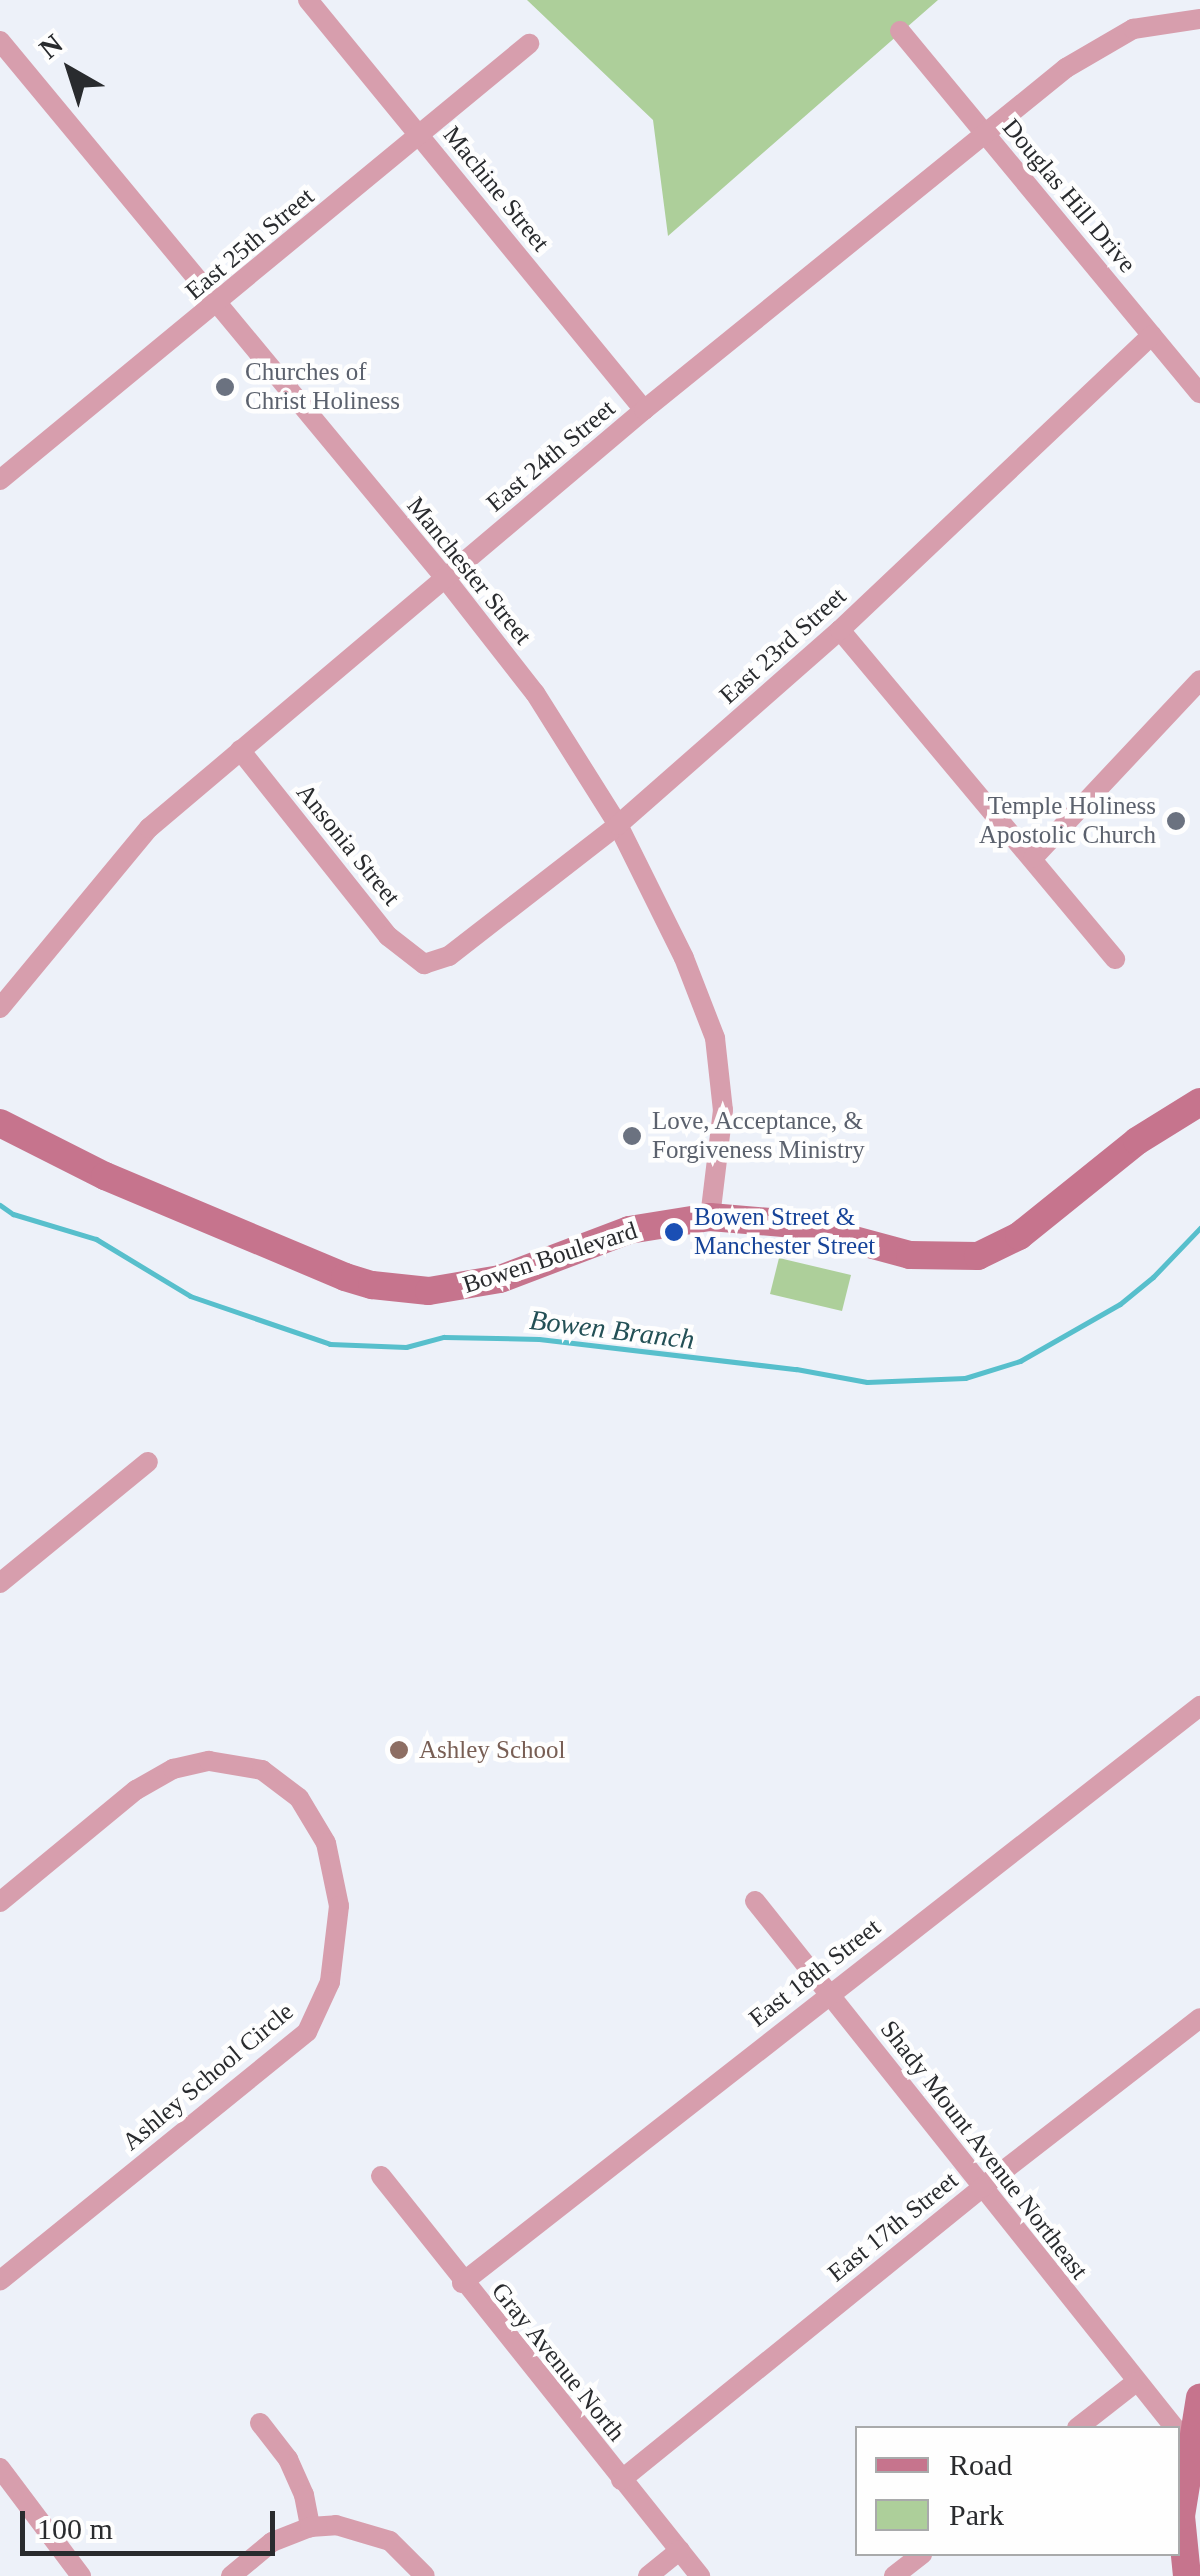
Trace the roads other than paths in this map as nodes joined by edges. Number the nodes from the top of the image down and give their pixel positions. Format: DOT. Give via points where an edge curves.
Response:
graph roads {
  1 [pos="308,0"];
  2 [pos="1200,19"];
  3 [pos="900,31"];
  4 [pos="0,41"];
  5 [pos="529,44"];
  6 [pos="984,132"];
  7 [pos="420,134"];
  8 [pos="218,304"];
  9 [pos="1152,335"];
  10 [pos="1200,393"];
  11 [pos="644,410"];
  12 [pos="2,473"];
  13 [pos="445,578"];
  14 [pos="840,630"];
  15 [pos="1200,680"];
  16 [pos="240,750"];
  17 [pos="618,826"];
  18 [pos="1033,858"];
  19 [pos="1115,959"];
  20 [pos="424,964"];
  21 [pos="0,1008"];
  22 [pos="1200,1102"];
  23 [pos="0,1123"];
  24 [pos="710,1217"];
  25 [pos="148,1462"];
  26 [pos="0,1583"];
  27 [pos="1200,1706"];
  28 [pos="0,1902"];
  29 [pos="755,1902"];
  30 [pos="828,1994"];
  31 [pos="1200,2018"];
  32 [pos="382,2176"];
  33 [pos="981,2188"];
  34 [pos="0,2281"];
  35 [pos="462,2283"];
  36 [pos="1136,2382"];
  37 [pos="1200,2398"];
  38 [pos="260,2423"];
  39 [pos="1080,2426"];
  40 [pos="1173,2426"];
  41 [pos="1181,2435"];
  42 [pos="0,2468"];
  43 [pos="621,2480"];
  44 [pos="310,2526"];
  45 [pos="680,2550"];
  46 [pos="919,2556"];
  47 [pos="81,2576"];
  48 [pos="231,2576"];
  49 [pos="425,2576"];
  50 [pos="648,2576"];
  51 [pos="700,2576"];
  52 [pos="894,2576"];
  53 [pos="1187,2576"];
  1 -- 7 [label="street, Machine Street"];
  2 -- 6 [label="street, East 24th Street" via="1163,22 1104,42"];
  3 -- 6 [label="street, Douglas Hill Drive"];
  4 -- 8 [label="street, Manchester Street"];
  5 -- 7 [label="street, East 25th Street"];
  6 -- 9 [label="street, Douglas Hill Drive"];
  6 -- 11 [label="street, East 24th Street"];
  7 -- 8 [label="street, East 25th Street"];
  7 -- 11 [label="street, Machine Street"];
  8 -- 12 [label="street, East 25th Street"];
  8 -- 13 [label="street, Manchester Street"];
  9 -- 10 [label="street, Douglas Hill Drive"];
  9 -- 14 [label="street, East 23rd Street"];
  11 -- 13 [label="street, East 24th Street"];
  13 -- 16 [label="street, East 24th Street"];
  13 -- 17 [label="street, Manchester Street" via="535,692"];
  14 -- 17 [label="street, East 23rd Street"];
  14 -- 18 [label="street"];
  15 -- 18 [label="street"];
  16 -- 20 [label="street, Ansonia Street" via="388,936"];
  16 -- 21 [label="street, East 24th Street" via="150,828"];
  17 -- 20 [label="street, East 23rd Street" via="477,938"];
  17 -- 24 [label="street, Manchester Street" via="684,958 715,1038 723,1110"];
  18 -- 19 [label="street"];
  22 -- 24 [label="street, Bowen Boulevard" via="1114,1158 1019,1236 978,1256 910,1256 795,1224"];
  23 -- 24 [label="street, Bowen Boulevard" via="105,1176 344,1277 401,1290 476,1286 609,1236"];
  25 -- 26 [label="street"];
  27 -- 30 [label="street, East 18th Street"];
  28 -- 34 [label="street, Ashley School Circle" via="154,1778 209,1761 262,1770 310,1812 331,1858 339,1930 326,2000 307,2032"];
  29 -- 30 [label="street, Shady Mount Avenue Northeast"];
  30 -- 33 [label="street, Shady Mount Avenue Northeast"];
  30 -- 35 [label="street, East 18th Street"];
  31 -- 33 [label="street, East 17th Street"];
  32 -- 35 [label="street, Gray Avenue North"];
  33 -- 36 [label="street, Shady Mount Avenue Northeast"];
  33 -- 43 [label="street, East 17th Street"];
  35 -- 43 [label="street, Gray Avenue North"];
  36 -- 39 [label="street"];
  36 -- 40 [label="street, Shady Mount Avenue Northeast"];
  37 -- 41 [label="street"];
  38 -- 44 [label="street" via="288,2459"];
  41 -- 53 [label="street"];
  42 -- 47 [label="street"];
  43 -- 45 [label="street, Gray Avenue North"];
  44 -- 48 [label="street" via="272,2542"];
  44 -- 49 [label="street" via="375,2534 404,2551"];
  45 -- 50 [label="street"];
  45 -- 51 [label="street, Gray Avenue North"];
  46 -- 52 [label="street"];
}
